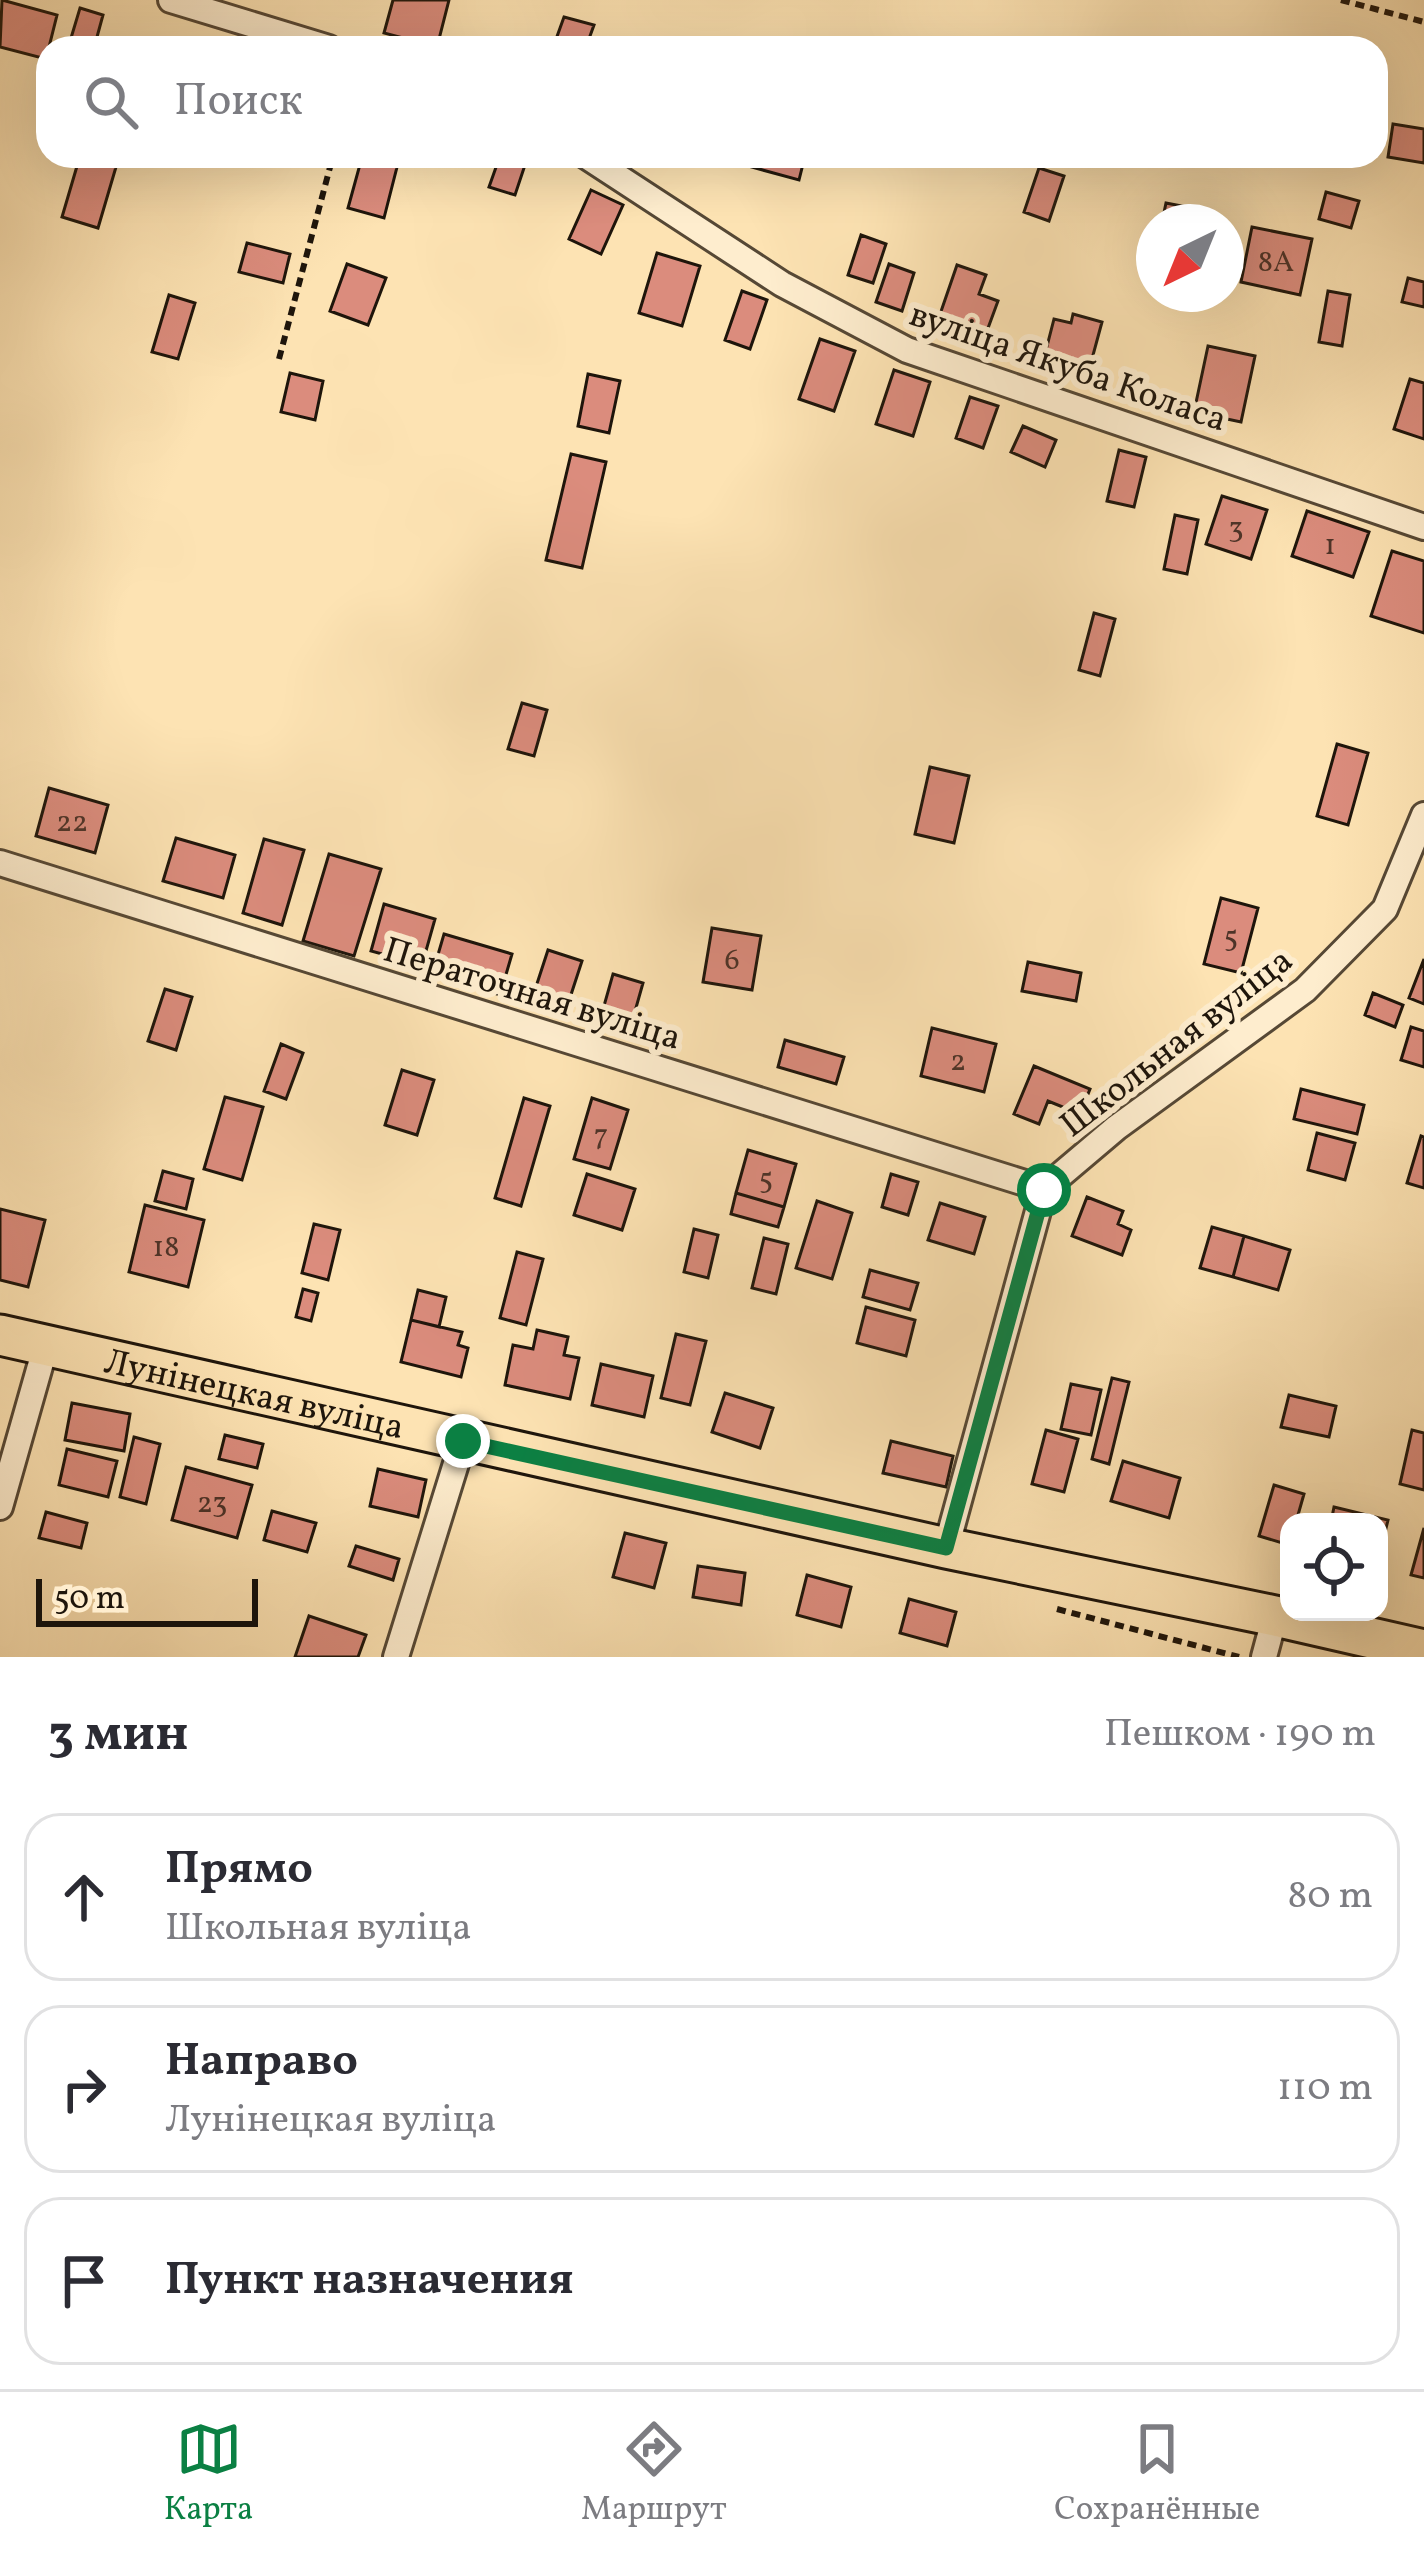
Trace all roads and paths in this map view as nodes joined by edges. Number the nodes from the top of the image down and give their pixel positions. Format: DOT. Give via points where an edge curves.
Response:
graph roads {
  1 [pos="171,0"];
  2 [pos="1341,0"];
  3 [pos="1424,22"];
  4 [pos="290,36"];
  5 [pos="330,168"];
  6 [pos="604,168"];
  7 [pos="279,359"];
  8 [pos="1424,527"];
  9 [pos="1424,814"];
  10 [pos="0,863"];
  11 [pos="1044,1190"];
  12 [pos="0,1335"];
  13 [pos="46,1345"];
  14 [pos="463,1441"];
  15 [pos="0,1507"];
  16 [pos="946,1548"];
  17 [pos="1039,1604"];
  18 [pos="1275,1616"];
  19 [pos="1424,1650"];
  20 [pos="396,1657"];
  21 [pos="1239,1657"];
  22 [pos="1264,1657"];
  1 -- 4 [label="street"];
  2 -- 3 [label="path"];
  5 -- 7 [label="path"];
  6 -- 8 [label="street, вуліца Якуба Коласа" via="782,284 907,350"];
  9 -- 11 [label="street, Школьная вуліца" via="1385,909 1305,990"];
  10 -- 11 [label="street, Ператочная вуліца"];
  11 -- 16 [label="street"];
  12 -- 13 [label="main road, Лунінецкая вуліца"];
  13 -- 14 [label="main road, Лунінецкая вуліца"];
  13 -- 15 [label="street"];
  14 -- 16 [label="main road, Лунінецкая вуліца"];
  14 -- 20 [label="street"];
  16 -- 18 [label="main road, Лунінецкая вуліца"];
  17 -- 21 [label="path"];
  18 -- 19 [label="main road, Лунінецкая вуліца"];
  18 -- 22 [label="street"];
}
